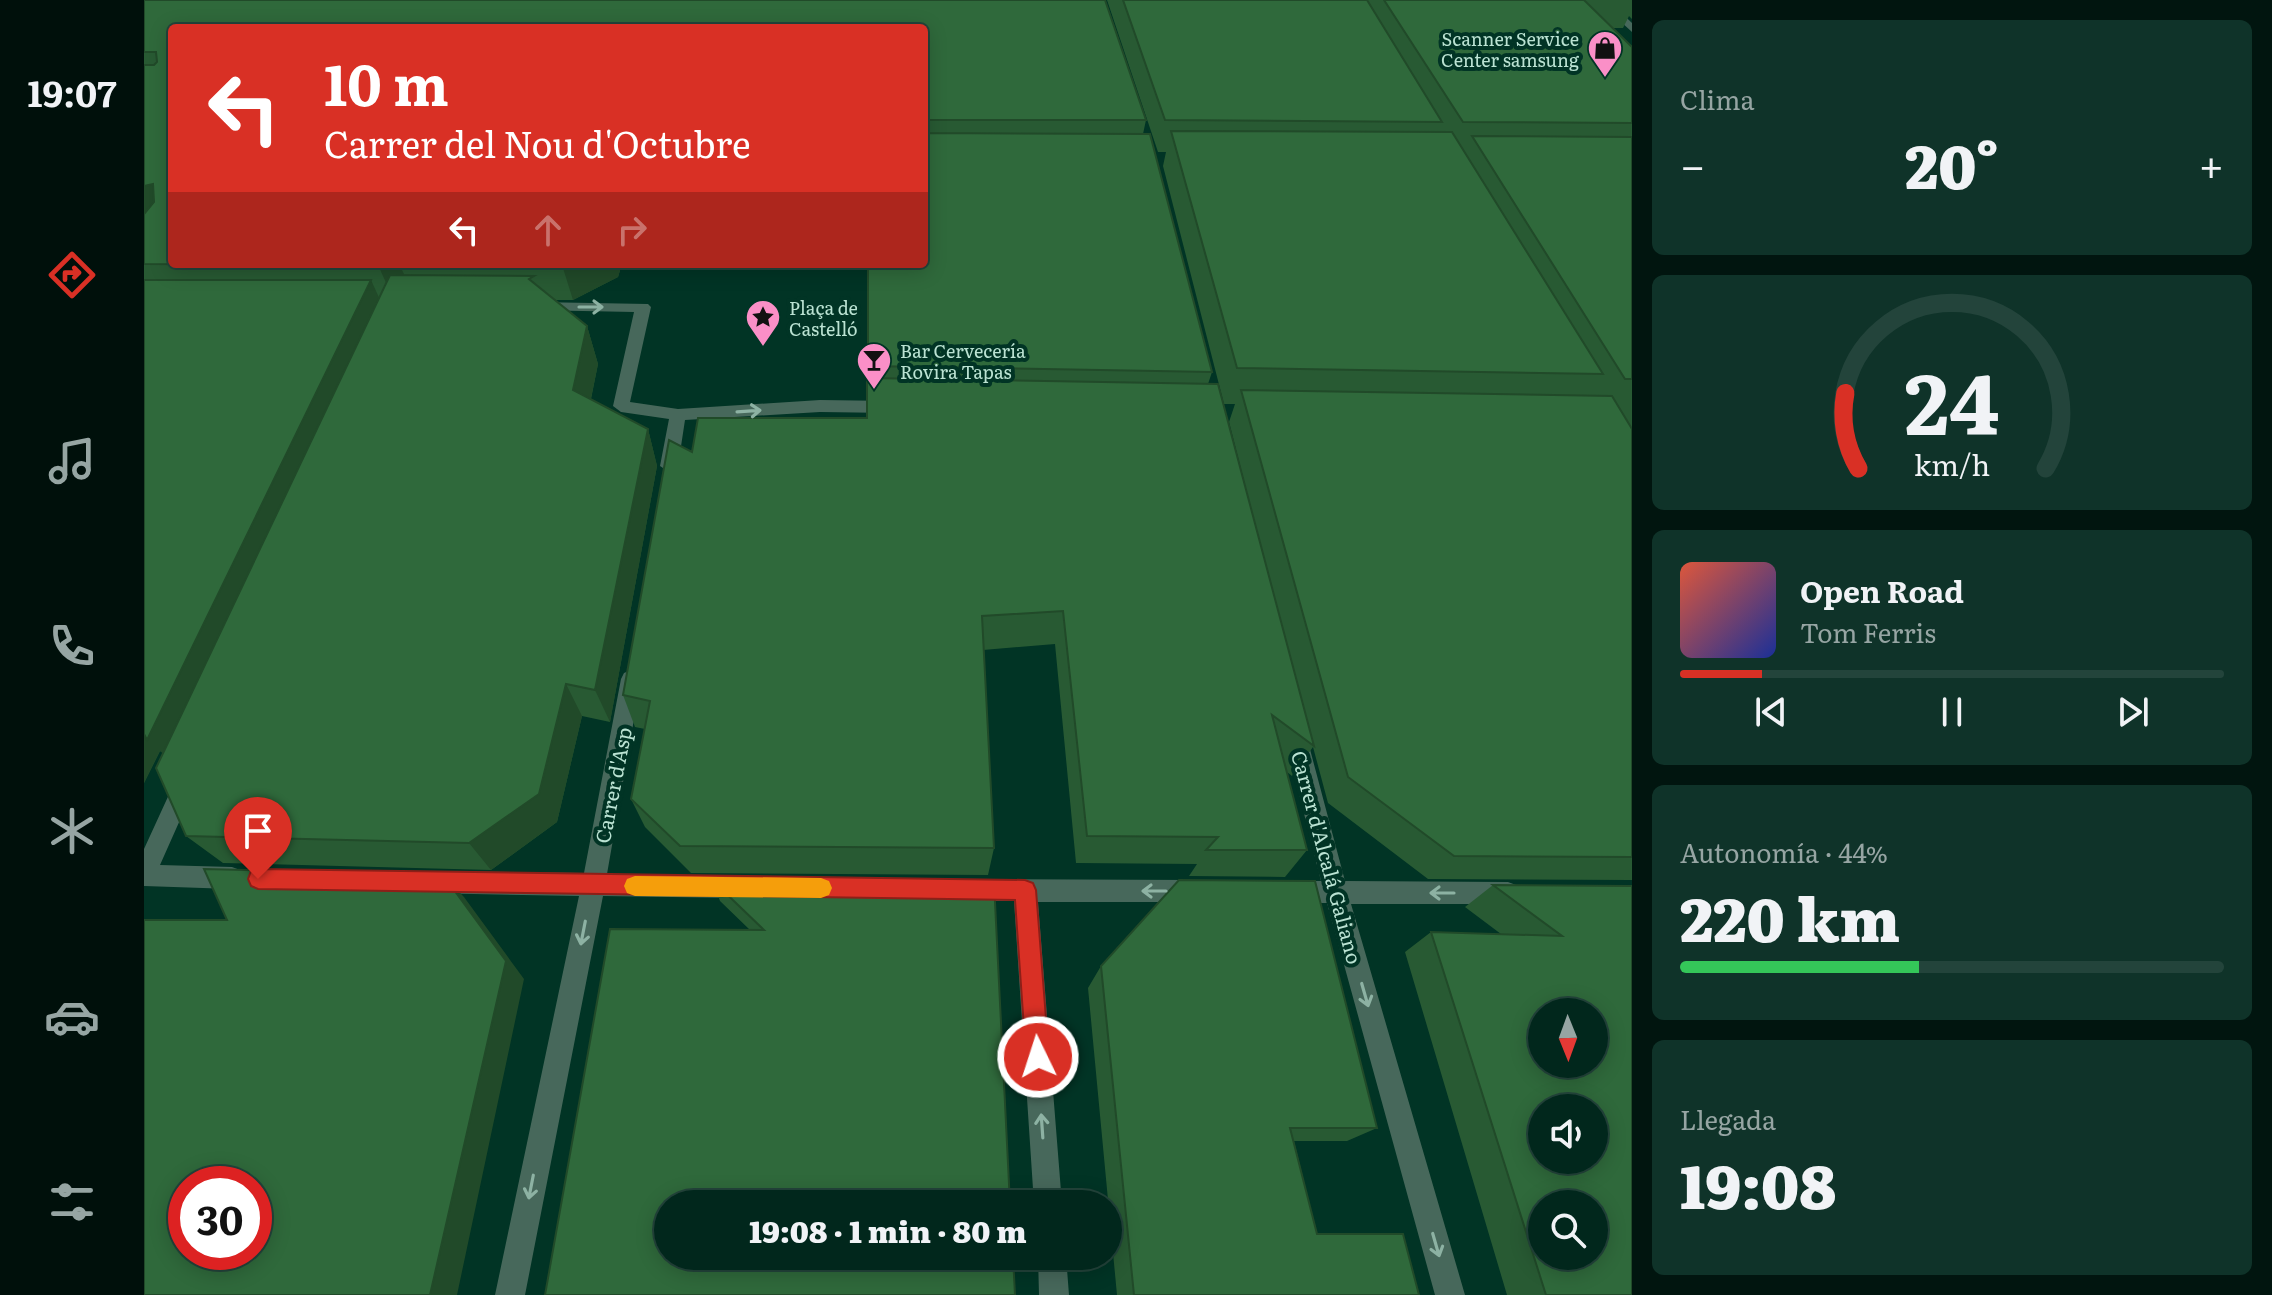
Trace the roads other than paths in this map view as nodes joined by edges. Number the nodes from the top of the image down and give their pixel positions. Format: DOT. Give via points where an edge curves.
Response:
graph roads {
  1 [pos="1602,0"];
  2 [pos="1632,29"];
  3 [pos="515,307"];
  4 [pos="915,408"];
  5 [pos="678,415"];
  6 [pos="664,493"];
  7 [pos="634,663"];
  8 [pos="1291,717"];
  9 [pos="190,773"];
  10 [pos="144,875"];
  11 [pos="261,879"];
  12 [pos="403,882"];
  13 [pos="592,886"];
  14 [pos="762,887"];
  15 [pos="948,889"];
  16 [pos="1025,890"];
  17 [pos="1216,891"];
  18 [pos="1276,892"];
  19 [pos="1336,892"];
  20 [pos="1524,893"];
  21 [pos="1047,1190"];
  22 [pos="1053,1270"];
  23 [pos="510,1295"];
  24 [pos="1054,1295"];
  25 [pos="1450,1295"];
  1 -- 2 [label="street"];
  3 -- 5 [label="street, one-way" via="643,307 621,406"];
  5 -- 4 [label="street, one-way" via="820,406"];
  5 -- 6 [label="street"];
  7 -- 13 [label="street, Carrer d'Asp"];
  8 -- 19 [label="street, Carrer d'Alcalá Galiano"];
  9 -- 10 [label="street"];
  10 -- 11 [label="street"];
  12 -- 13 [label="street"];
  13 -- 14 [label="street"];
  13 -- 23 [label="street, Carrer d'Asp, one-way"];
  15 -- 16 [label="street"];
  17 -- 16 [label="street, one-way"];
  21 -- 16 [label="street, one-way"];
  18 -- 19 [label="street"];
  20 -- 19 [label="street, one-way"];
  19 -- 25 [label="street, Carrer d'Alcalá Galiano, one-way"];
  22 -- 24 [label="street"];
}
